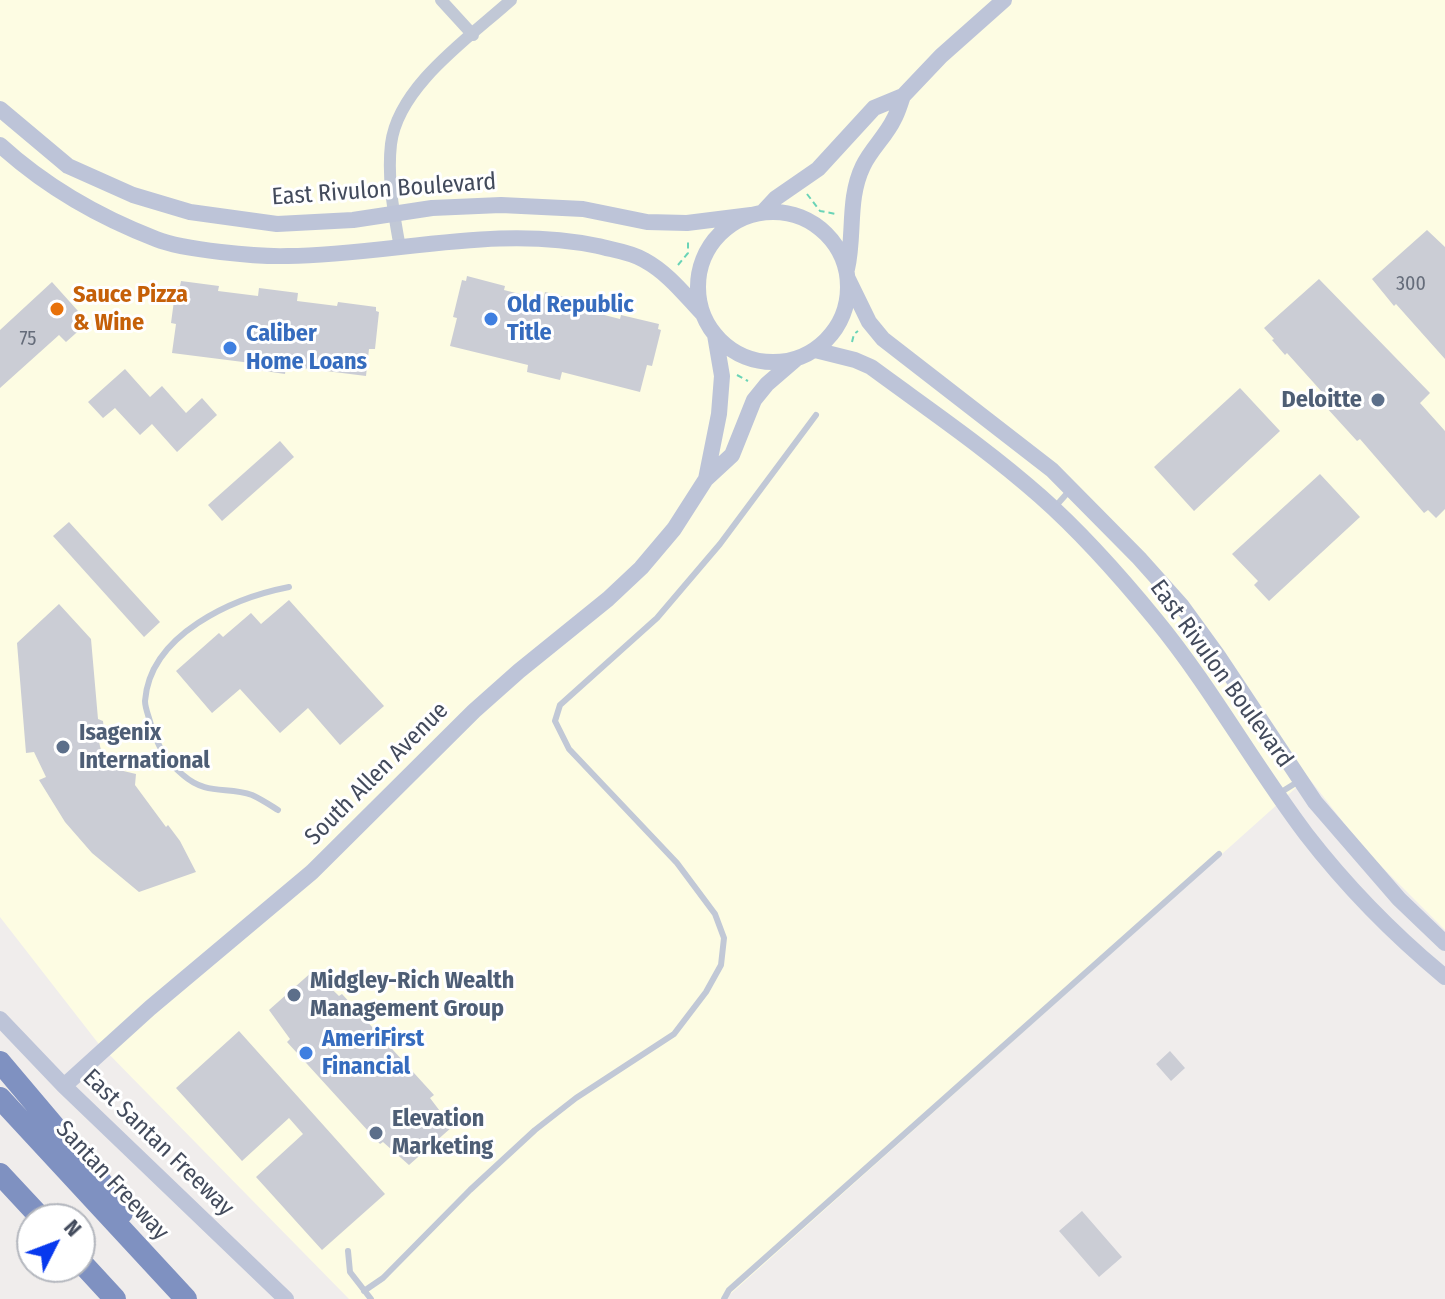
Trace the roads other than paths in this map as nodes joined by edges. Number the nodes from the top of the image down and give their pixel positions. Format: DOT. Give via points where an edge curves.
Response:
graph roads {
  1 [pos="441,0"];
  2 [pos="511,0"];
  3 [pos="1004,0"];
  4 [pos="473,35"];
  5 [pos="903,96"];
  6 [pos="0,109"];
  7 [pos="0,145"];
  8 [pos="394,213"];
  9 [pos="757,213"];
  10 [pos="400,248"];
  11 [pos="847,275"];
  12 [pos="702,313"];
  13 [pos="715,335"];
  14 [pos="815,350"];
  15 [pos="796,359"];
  16 [pos="816,415"];
  17 [pos="706,479"];
  18 [pos="1072,489"];
  19 [pos="1054,508"];
  20 [pos="289,587"];
  21 [pos="153,730"];
  22 [pos="127,739"];
  23 [pos="1299,780"];
  24 [pos="1278,794"];
  25 [pos="278,810"];
  26 [pos="1219,854"];
  27 [pos="1445,943"];
  28 [pos="1445,977"];
  29 [pos="0,1019"];
  30 [pos="0,1062"];
  31 [pos="64,1086"];
  32 [pos="0,1098"];
  33 [pos="0,1174"];
  34 [pos="0,1193"];
  35 [pos="27,1203"];
  36 [pos="16,1210"];
  37 [pos="348,1251"];
  38 [pos="160,1271"];
  39 [pos="96,1278"];
  40 [pos="89,1283"];
  41 [pos="364,1291"];
  42 [pos="107,1299"];
  43 [pos="115,1299"];
  44 [pos="186,1299"];
  45 [pos="286,1299"];
  46 [pos="371,1299"];
  47 [pos="724,1299"];
  1 -- 4 [label="street"];
  2 -- 4 [label="street"];
  3 -- 5 [label="street"];
  4 -- 8 [label="street" via="418,84 401,111 391,142"];
  5 -- 9 [label="street" via="874,108 818,169"];
  5 -- 11 [label="street" via="856,187"];
  6 -- 8 [label="street, East Rivulon Boulevard" via="68,166 133,195 190,212 277,224"];
  7 -- 10 [label="street" via="74,200 158,240 287,257"];
  8 -- 9 [label="street, East Rivulon Boulevard" via="501,205 687,223"];
  8 -- 10 [label="street"];
  9 -- 11 [label="street" via="787,213 809,221 828,235"];
  9 -- 12 [label="street" via="729,226 711,243 700,265"];
  10 -- 12 [label="street" via="510,237 575,241 643,259 669,277"];
  11 -- 14 [label="street" via="842,319"];
  11 -- 18 [label="street, East Rivulon Boulevard" via="883,339"];
  12 -- 13 [label="street"];
  13 -- 15 [label="street" via="752,360"];
  13 -- 17 [label="street, South Allen Avenue" via="722,376"];
  14 -- 15 [label="street"];
  14 -- 19 [label="street, East Rivulon Boulevard" via="871,367"];
  15 -- 17 [label="street, South Allen Avenue" via="754,400 732,455"];
  16 -- 41 [label="lane" via="684,587 560,705 555,721 569,749 677,863 715,914 724,938 721,965 674,1034 535,1130"];
  17 -- 31 [label="street, South Allen Avenue" via="674,529 619,589 474,711 312,872"];
  18 -- 19 [label="lane"];
  18 -- 23 [label="street, East Rivulon Boulevard" via="1181,605"];
  19 -- 24 [label="street, East Rivulon Boulevard" via="1174,642"];
  20 -- 21 [label="lane" via="223,607 165,652 145,703"];
  21 -- 22 [label="lane"];
  21 -- 25 [label="lane" via="160,752 185,777 212,791 249,794"];
  23 -- 24 [label="lane"];
  23 -- 27 [label="street, East Rivulon Boulevard" via="1358,855"];
  24 -- 28 [label="street, East Rivulon Boulevard" via="1370,910"];
  26 -- 47 [label="lane"];
  29 -- 31 [label="street, East Santan Freeway"];
  30 -- 38 [label="highway" via="104,1185"];
  31 -- 45 [label="street, East Santan Freeway"];
  32 -- 38 [label="highway, Santan Freeway"];
  33 -- 35 [label="highway"];
  34 -- 36 [label="highway"];
  37 -- 41 [label="lane" via="350,1272"];
  38 -- 44 [label="highway, Santan Freeway"];
  39 -- 43 [label="highway"];
  40 -- 42 [label="highway"];
  41 -- 46 [label="lane"];
}
